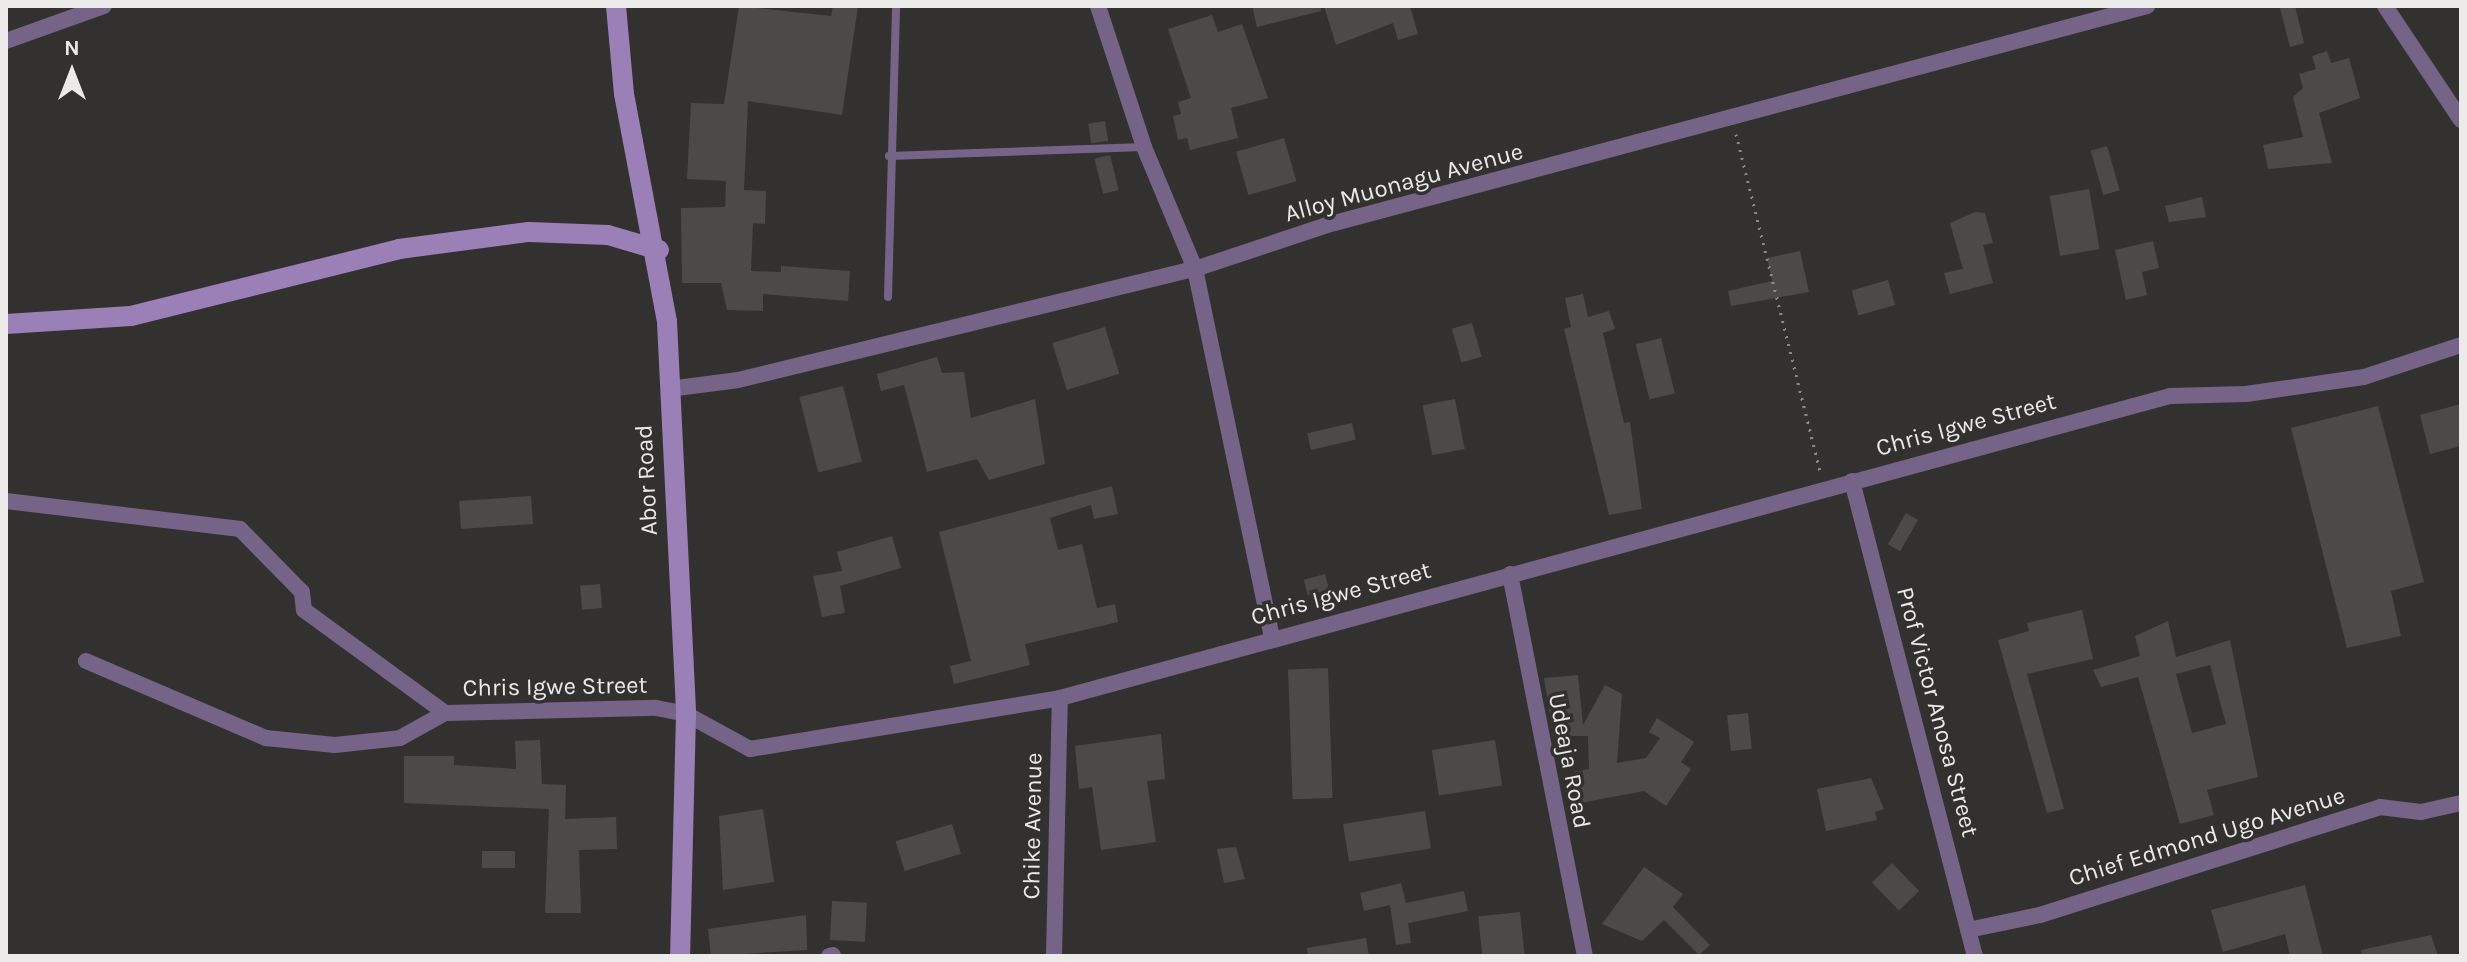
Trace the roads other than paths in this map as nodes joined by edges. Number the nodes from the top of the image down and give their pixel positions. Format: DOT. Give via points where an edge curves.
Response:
graph roads {
  1 [pos="104,6"];
  2 [pos="616,6"];
  3 [pos="896,6"];
  4 [pos="1098,6"];
  5 [pos="2147,6"];
  6 [pos="2385,6"];
  7 [pos="6,41"];
  8 [pos="2461,120"];
  9 [pos="1144,147"];
  10 [pos="889,156"];
  11 [pos="659,250"];
  12 [pos="1195,269"];
  13 [pos="888,297"];
  14 [pos="6,324"];
  15 [pos="2461,345"];
  16 [pos="669,389"];
  17 [pos="1852,481"];
  18 [pos="6,501"];
  19 [pos="1510,574"];
  20 [pos="1272,636"];
  21 [pos="86,661"];
  22 [pos="1060,698"];
  23 [pos="445,713"];
  24 [pos="686,714"];
  25 [pos="2461,803"];
  26 [pos="1968,930"];
  27 [pos="680,956"];
  28 [pos="1054,956"];
  29 [pos="1585,956"];
  30 [pos="1975,956"];
  1 -- 7 [label="street"];
  2 -- 11 [label="street, Abor Road" via="624,94"];
  3 -- 10 [label="lane"];
  4 -- 9 [label="street"];
  5 -- 12 [label="street, Alloy Muonagu Avenue" via="1327,225"];
  6 -- 8 [label="street"];
  9 -- 10 [label="lane"];
  9 -- 12 [label="street"];
  10 -- 13 [label="lane"];
  11 -- 14 [label="street" via="608,235 529,232 399,249 131,316"];
  11 -- 16 [label="street, Abor Road"];
  12 -- 16 [label="street, Alloy Muonagu Avenue" via="738,380"];
  12 -- 20 [label="street"];
  15 -- 17 [label="street, Chris Igwe Street" via="2364,377 2246,394 2170,396"];
  16 -- 24 [label="street, Abor Road"];
  17 -- 19 [label="street, Chris Igwe Street"];
  17 -- 26 [label="street, Prof Victor Anosa Street"];
  18 -- 23 [label="street, Chris Igwe Street" via="45,511 207,520 240,529 284,569 302,592 304,610"];
  19 -- 20 [label="street, Chris Igwe Street"];
  19 -- 29 [label="street, Udeaja Road"];
  20 -- 22 [label="street, Chris Igwe Street"];
  21 -- 23 [label="street" via="266,738 335,745 400,738"];
  22 -- 24 [label="street, Chris Igwe Street" via="750,749"];
  22 -- 28 [label="street, Chike Avenue"];
  23 -- 24 [label="street, Chris Igwe Street" via="656,708"];
  24 -- 27 [label="street, Abor Road"];
  25 -- 26 [label="street, Chief Edmond Ugo Avenue" via="2421,812 2380,807 2040,915"];
  26 -- 30 [label="street, Prof Victor Anosa Street"];
}
